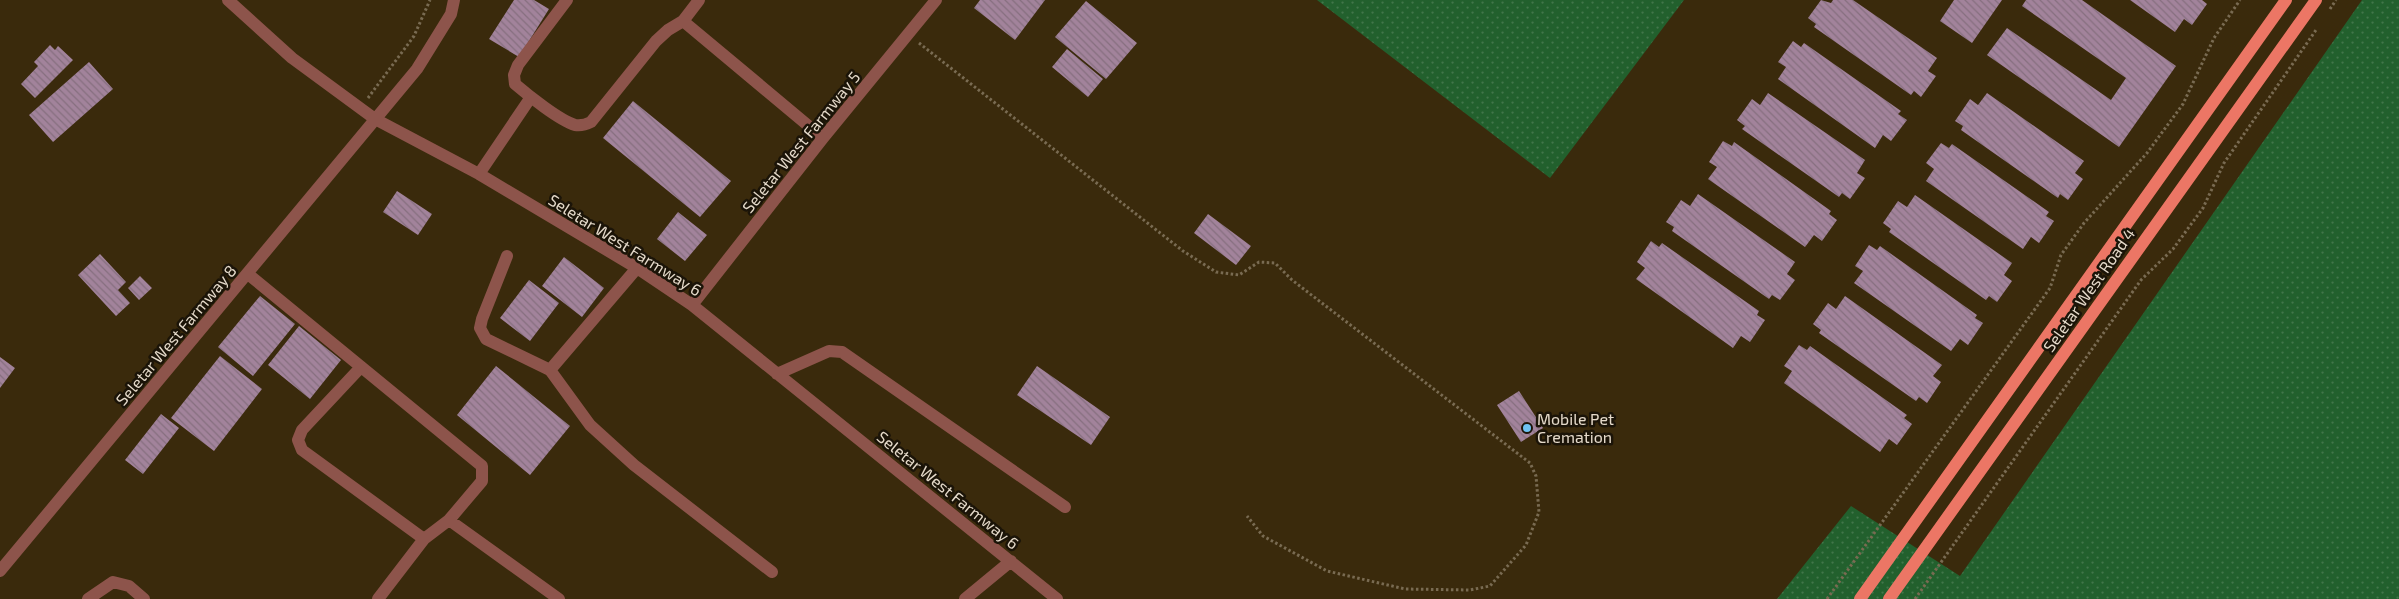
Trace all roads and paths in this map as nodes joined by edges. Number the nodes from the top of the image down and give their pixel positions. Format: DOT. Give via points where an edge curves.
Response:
graph roads {
  1 [pos="228,0"];
  2 [pos="430,0"];
  3 [pos="454,0"];
  4 [pos="567,0"];
  5 [pos="698,0"];
  6 [pos="936,0"];
  7 [pos="2240,0"];
  8 [pos="2286,0"];
  9 [pos="2316,0"];
  10 [pos="2336,0"];
  11 [pos="2325,16"];
  12 [pos="683,21"];
  13 [pos="2320,24"];
  14 [pos="909,35"];
  15 [pos="531,97"];
  16 [pos="360,108"];
  17 [pos="375,119"];
  18 [pos="823,138"];
  19 [pos="479,174"];
  20 [pos="507,256"];
  21 [pos="637,268"];
  22 [pos="248,274"];
  23 [pos="692,305"];
  24 [pos="361,367"];
  25 [pos="550,370"];
  26 [pos="777,374"];
  27 [pos="1065,507"];
  28 [pos="1248,516"];
  29 [pos="449,520"];
  30 [pos="424,539"];
  31 [pos="1011,561"];
  32 [pos="0,571"];
  33 [pos="772,572"];
  34 [pos="88,599"];
  35 [pos="144,599"];
  36 [pos="378,599"];
  37 [pos="559,599"];
  38 [pos="965,599"];
  39 [pos="1057,599"];
  40 [pos="1827,599"];
  41 [pos="1860,599"];
  42 [pos="1889,599"];
  43 [pos="1915,599"];
  1 -- 16 [label="street, Seletar West Farmway 6" via="292,58"];
  2 -- 16 [label="path" via="414,36"];
  3 -- 17 [label="street, Seletar West Farmway 8" via="451,14 417,69"];
  4 -- 15 [label="street" via="518,65 514,76 516,84"];
  5 -- 12 [label="street"];
  6 -- 14 [label="street, Seletar West Farmway 5"];
  7 -- 40 [label="path" via="2214,38 2183,104 2147,153 2084,223 2061,255 2050,288"];
  8 -- 41 [label="main road, Seletar West Road 4"];
  9 -- 42 [label="main road, Seletar West Road 4"];
  10 -- 11 [label="path"];
  12 -- 15 [label="street" via="656,41 591,122 584,126 575,124"];
  12 -- 18 [label="street"];
  13 -- 43 [label="path" via="2224,163 2203,208 2173,249 2141,280"];
  14 -- 18 [label="street, Seletar West Farmway 5"];
  14 -- 28 [label="path" via="1183,251 1216,272 1239,275 1259,262 1275,263 1292,280 1530,463 1536,476 1539,512 1526,545 1490,586 1470,590 1405,589 1327,571 1263,536"];
  15 -- 19 [label="street"];
  16 -- 17 [label="street, Seletar West Farmway 6"];
  17 -- 19 [label="street, Seletar West Farmway 6"];
  17 -- 22 [label="street, Seletar West Farmway 8"];
  18 -- 23 [label="street, Seletar West Farmway 5"];
  19 -- 21 [label="street, Seletar West Farmway 6"];
  20 -- 25 [label="street" via="480,328 486,339"];
  21 -- 23 [label="street, Seletar West Farmway 6"];
  21 -- 25 [label="street"];
  22 -- 24 [label="street"];
  22 -- 32 [label="street, Seletar West Farmway 8"];
  23 -- 26 [label="street, Seletar West Farmway 6"];
  24 -- 29 [label="street" via="482,466 482,481"];
  24 -- 30 [label="street" via="302,430 298,440 302,450"];
  25 -- 33 [label="street" via="590,425 634,465"];
  26 -- 27 [label="street" via="829,351 842,352"];
  26 -- 31 [label="street, Seletar West Farmway 6"];
  29 -- 30 [label="street"];
  29 -- 37 [label="street"];
  30 -- 36 [label="street"];
  31 -- 38 [label="street"];
  31 -- 39 [label="street, Seletar West Farmway 6"];
  34 -- 35 [label="street" via="113,582 129,586"];
}
